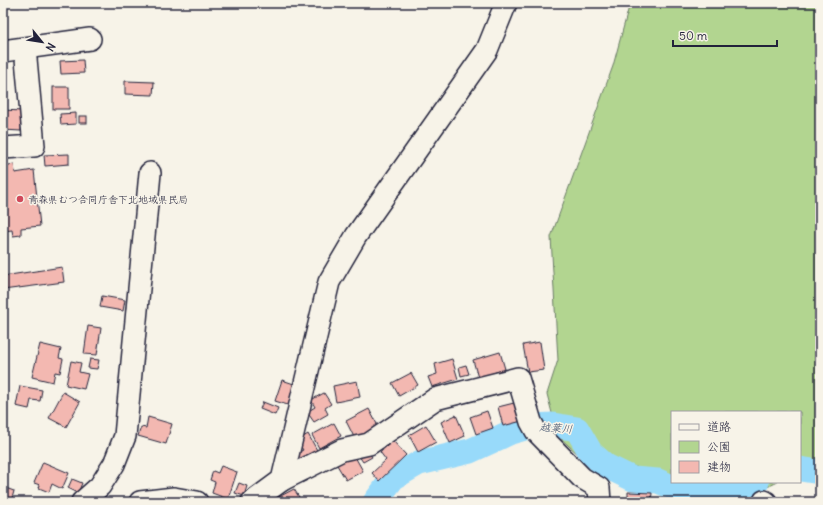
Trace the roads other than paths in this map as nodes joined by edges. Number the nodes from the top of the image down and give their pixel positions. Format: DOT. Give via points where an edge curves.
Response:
graph roads {
  1 [pos="506,3"];
  2 [pos="90,39"];
  3 [pos="25,48"];
  4 [pos="3,51"];
  5 [pos="3,148"];
  6 [pos="150,173"];
  7 [pos="282,480"];
  8 [pos="82,502"];
  9 [pos="140,502"];
  10 [pos="197,502"];
  11 [pos="252,502"];
  12 [pos="600,502"];
  1 -- 7 [label="street" via="487,50 356,236 329,282"];
  2 -- 3 [label="street"];
  3 -- 4 [label="street"];
  3 -- 5 [label="street" via="34,146"];
  6 -- 8 [label="street" via="126,436 114,464 100,486"];
  7 -- 11 [label="street"];
  7 -- 12 [label="street" via="342,450 369,444 435,399 518,378 536,431 582,478 599,488"];
  9 -- 10 [label="street" via="174,498"];
}
